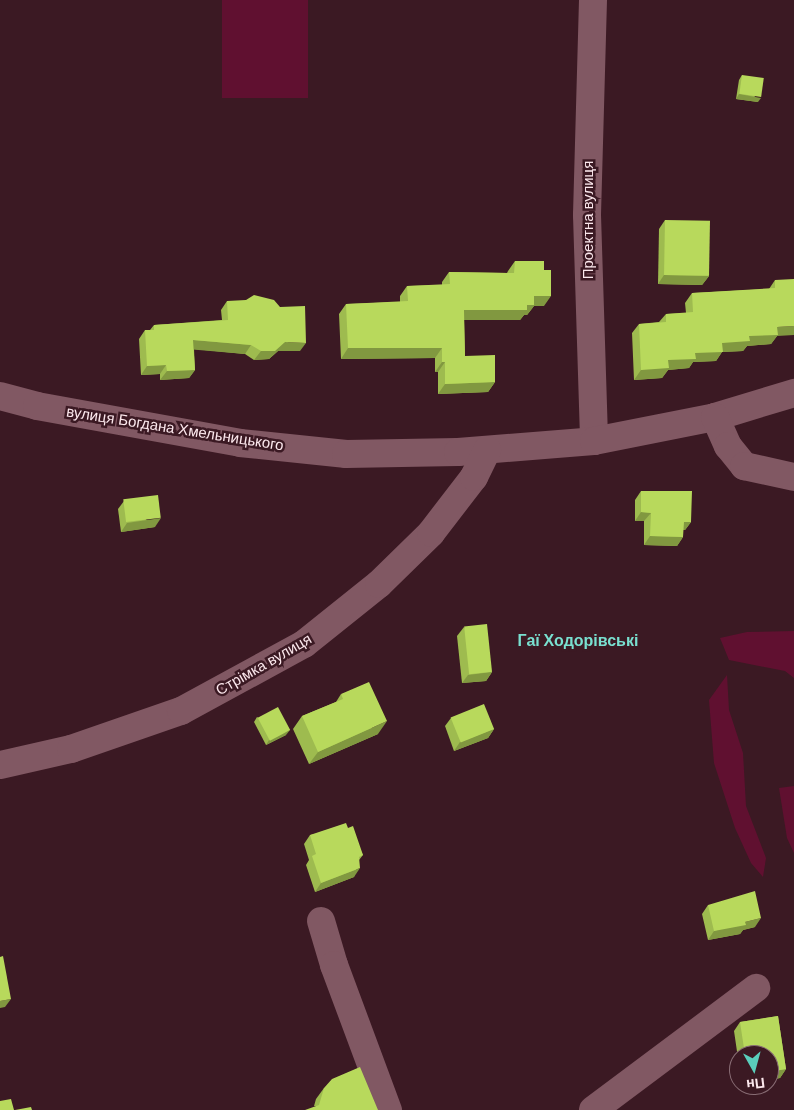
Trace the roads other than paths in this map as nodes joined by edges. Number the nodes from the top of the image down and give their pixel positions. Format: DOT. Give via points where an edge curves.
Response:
graph roads {
  1 [pos="593,0"];
  2 [pos="794,392"];
  3 [pos="0,396"];
  4 [pos="715,417"];
  5 [pos="594,441"];
  6 [pos="486,450"];
  7 [pos="794,477"];
  8 [pos="0,765"];
  9 [pos="321,921"];
  10 [pos="756,988"];
  11 [pos="388,1110"];
  12 [pos="593,1110"];
  1 -- 5 [label="street, Проектна вулиця" via="587,215"];
  2 -- 4 [label="street, вулиця Богдана Хмельницького"];
  3 -- 6 [label="street, вулиця Богдана Хмельницького" via="37,406 240,443 346,454"];
  4 -- 5 [label="street, вулиця Богдана Хмельницького"];
  4 -- 7 [label="street" via="728,446 744,466"];
  5 -- 6 [label="street, вулиця Богдана Хмельницького"];
  6 -- 8 [label="street, Стрімка вулиця" via="474,477 431,533 379,584 304,644 181,711 71,749"];
  9 -- 11 [label="street"];
  10 -- 12 [label="street"];
}
